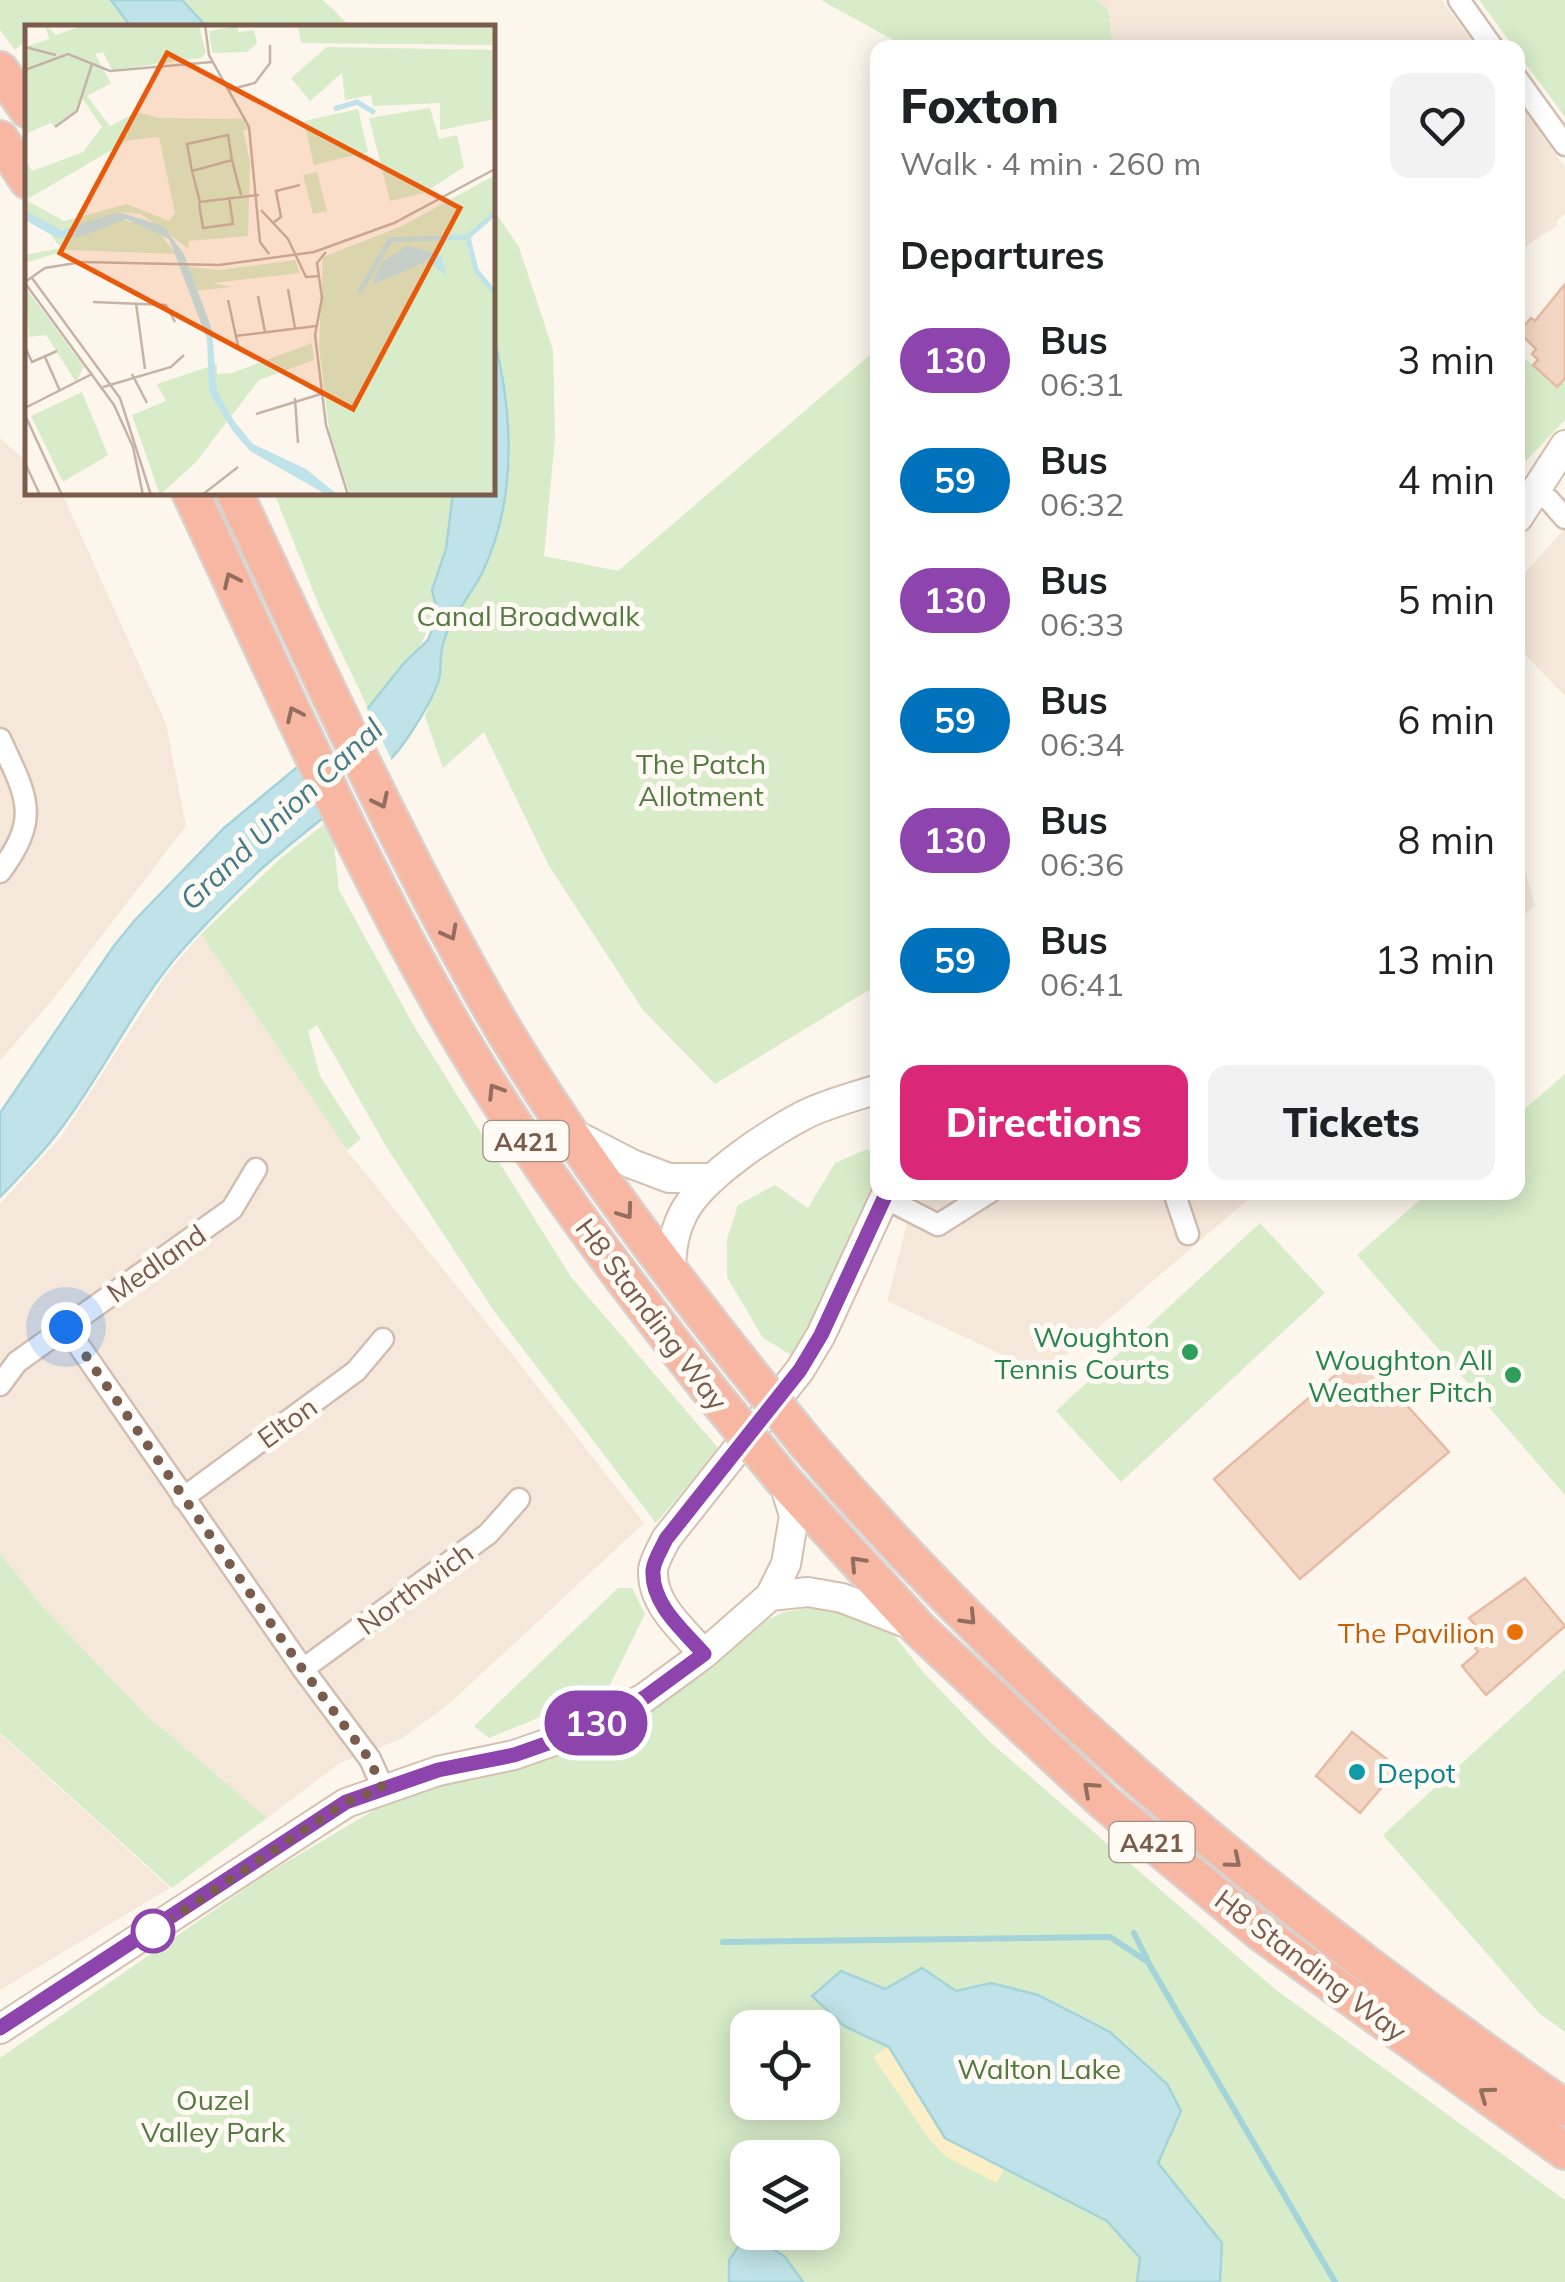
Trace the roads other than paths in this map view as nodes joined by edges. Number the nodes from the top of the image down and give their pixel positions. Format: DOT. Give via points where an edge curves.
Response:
graph roads {
  1 [pos="1459,0"];
  2 [pos="1488,40"];
  3 [pos="0,70"];
  4 [pos="1525,90"];
  5 [pos="25,106"];
  6 [pos="0,139"];
  7 [pos="1565,145"];
  8 [pos="25,176"];
  9 [pos="1565,445"];
  10 [pos="1532,492"];
  11 [pos="191,495"];
  12 [pos="235,495"];
  13 [pos="1525,505"];
  14 [pos="1565,518"];
  15 [pos="0,739"];
  16 [pos="0,872"];
  17 [pos="870,1092"];
  18 [pos="570,1132"];
  19 [pos="256,1169"];
  20 [pos="713,1178"];
  21 [pos="884,1200"];
  22 [pos="895,1200"];
  23 [pos="977,1200"];
  24 [pos="1177,1200"];
  25 [pos="1188,1234"];
  26 [pos="671,1274"];
  27 [pos="66,1327"];
  28 [pos="383,1339"];
  29 [pos="0,1385"];
  30 [pos="784,1482"];
  31 [pos="183,1498"];
  32 [pos="519,1499"];
  33 [pos="770,1596"];
  34 [pos="920,1628"];
  35 [pos="704,1654"];
  36 [pos="303,1670"];
  37 [pos="382,1788"];
  38 [pos="0,2028"];
  39 [pos="1565,2108"];
  40 [pos="1565,2151"];
  1 -- 2 [label="street"];
  3 -- 5 [label="highway"];
  4 -- 7 [label="street"];
  6 -- 8 [label="highway"];
  9 -- 10 [label="street"];
  10 -- 13 [label="street"];
  10 -- 14 [label="street"];
  30 -- 11 [label="highway, H8 Standing Way / A421, one-way, bridge" via="629,1289 442,1007 366,865"];
  12 -- 18 [label="highway, H8 Standing Way / A421, one-way" via="404,847 480,991"];
  15 -- 16 [label="street" via="28,807 21,844"];
  17 -- 20 [label="street" via="807,1114"];
  18 -- 20 [label="street" via="669,1178"];
  18 -- 26 [label="highway, H8 Standing Way / A421, one-way"];
  19 -- 27 [label="street, Medland" via="232,1209"];
  20 -- 26 [label="street" via="688,1206 670,1246"];
  21 -- 35 [label="street" via="800,1370 666,1539 653,1566 655,1589 668,1613"];
  22 -- 23 [label="street" via="938,1225"];
  24 -- 25 [label="street"];
  26 -- 39 [label="highway, H8 Standing Way / A421, one-way, bridge" via="862,1508 1048,1699 1284,1903"];
  27 -- 29 [label="street, Medland" via="17,1362"];
  27 -- 31 [label="street"];
  28 -- 31 [label="street, Elton" via="356,1371"];
  30 -- 33 [label="street" via="794,1516 786,1564"];
  34 -- 30 [label="highway, H8 Standing Way / A421, one-way"];
  31 -- 36 [label="street"];
  32 -- 36 [label="street, Northwich" via="488,1534"];
  33 -- 34 [label="street" via="808,1592 842,1598"];
  33 -- 35 [label="street"];
  40 -- 34 [label="highway, H8 Standing Way / A421, one-way" via="1260,1932 1104,1802"];
  35 -- 37 [label="street" via="644,1698 574,1734"];
  36 -- 37 [label="street" via="370,1760"];
  37 -- 38 [label="street" via="346,1802"];
}
